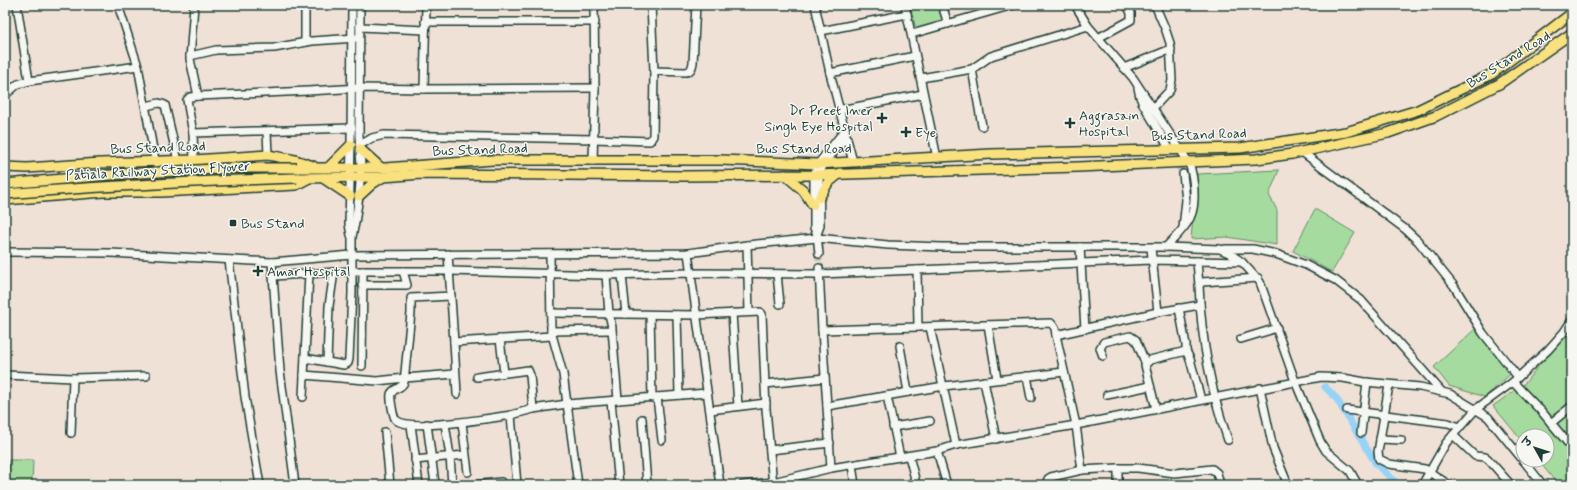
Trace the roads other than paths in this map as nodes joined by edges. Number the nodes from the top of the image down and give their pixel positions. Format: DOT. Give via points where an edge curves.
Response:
graph roads {
  1 [pos="17,5"];
  2 [pos="118,5"];
  3 [pos="194,5"];
  4 [pos="305,5"];
  5 [pos="352,5"];
  6 [pos="360,5"];
  7 [pos="426,5"];
  8 [pos="594,5"];
  9 [pos="651,5"];
  10 [pos="696,5"];
  11 [pos="815,5"];
  12 [pos="905,5"];
  13 [pos="942,5"];
  14 [pos="1013,5"];
  15 [pos="1075,5"];
  16 [pos="1127,5"];
  17 [pos="1155,5"];
  18 [pos="1570,5"];
  19 [pos="988,8"];
  20 [pos="1572,8"];
  21 [pos="1572,13"];
  22 [pos="907,14"];
  23 [pos="425,22"];
  24 [pos="595,22"];
  25 [pos="948,24"];
  26 [pos="1088,26"];
  27 [pos="360,27"];
  28 [pos="425,30"];
  29 [pos="821,31"];
  30 [pos="1572,33"];
  31 [pos="912,34"];
  32 [pos="352,38"];
  33 [pos="360,38"];
  34 [pos="1098,38"];
  35 [pos="305,42"];
  36 [pos="1171,50"];
  37 [pos="190,56"];
  38 [pos="915,56"];
  39 [pos="138,66"];
  40 [pos="1124,68"];
  41 [pos="972,69"];
  42 [pos="654,71"];
  43 [pos="830,73"];
  44 [pos="921,78"];
  45 [pos="29,80"];
  46 [pos="1138,87"];
  47 [pos="356,88"];
  48 [pos="595,88"];
  49 [pos="424,90"];
  50 [pos="923,94"];
  51 [pos="5,95"];
  52 [pos="198,96"];
  53 [pos="146,106"];
  54 [pos="1152,108"];
  55 [pos="840,110"];
  56 [pos="982,126"];
  57 [pos="352,128"];
  58 [pos="268,132"];
  59 [pos="193,133"];
  60 [pos="845,134"];
  61 [pos="594,139"];
  62 [pos="357,146"];
  63 [pos="1169,148"];
  64 [pos="1179,150"];
  65 [pos="1302,152"];
  66 [pos="268,156"];
  67 [pos="937,158"];
  68 [pos="194,160"];
  69 [pos="178,161"];
  70 [pos="593,161"];
  71 [pos="156,162"];
  72 [pos="853,162"];
  73 [pos="1189,163"];
  74 [pos="821,164"];
  75 [pos="5,167"];
  76 [pos="329,167"];
  77 [pos="350,167"];
  78 [pos="361,167"];
  79 [pos="380,167"];
  80 [pos="316,168"];
  81 [pos="840,173"];
  82 [pos="816,174"];
  83 [pos="1183,174"];
  84 [pos="785,175"];
  85 [pos="312,177"];
  86 [pos="322,177"];
  87 [pos="350,177"];
  88 [pos="360,177"];
  89 [pos="383,177"];
  90 [pos="5,184"];
  91 [pos="161,192"];
  92 [pos="5,194"];
  93 [pos="354,196"];
  94 [pos="5,200"];
  95 [pos="816,202"];
  96 [pos="1183,228"];
  97 [pos="817,236"];
  98 [pos="747,245"];
  99 [pos="1080,247"];
  100 [pos="1166,247"];
  101 [pos="1151,248"];
  102 [pos="1220,249"];
  103 [pos="5,252"];
  104 [pos="688,253"];
  105 [pos="448,254"];
  106 [pos="550,254"];
  107 [pos="819,254"];
  108 [pos="352,255"];
  109 [pos="229,260"];
  110 [pos="1152,260"];
  111 [pos="1197,261"];
  112 [pos="272,262"];
  113 [pos="1242,262"];
  114 [pos="1082,264"];
  115 [pos="916,270"];
  116 [pos="352,271"];
  117 [pos="362,271"];
  118 [pos="403,271"];
  119 [pos="449,271"];
  120 [pos="820,271"];
  121 [pos="334,272"];
  122 [pos="690,272"];
  123 [pos="551,273"];
  124 [pos="749,273"];
  125 [pos="310,274"];
  126 [pos="777,274"];
  127 [pos="606,275"];
  128 [pos="622,275"];
  129 [pos="274,276"];
  130 [pos="1258,278"];
  131 [pos="362,285"];
  132 [pos="1199,285"];
  133 [pos="451,296"];
  134 [pos="780,304"];
  135 [pos="1200,305"];
  136 [pos="1178,308"];
  137 [pos="749,312"];
  138 [pos="1158,312"];
  139 [pos="551,313"];
  140 [pos="732,313"];
  141 [pos="609,314"];
  142 [pos="626,314"];
  143 [pos="650,315"];
  144 [pos="677,315"];
  145 [pos="696,315"];
  146 [pos="1572,320"];
  147 [pos="988,325"];
  148 [pos="918,327"];
  149 [pos="930,327"];
  150 [pos="1277,328"];
  151 [pos="612,329"];
  152 [pos="822,330"];
  153 [pos="1085,330"];
  154 [pos="551,333"];
  155 [pos="1056,335"];
  156 [pos="500,339"];
  157 [pos="1241,339"];
  158 [pos="454,342"];
  159 [pos="900,346"];
  160 [pos="1186,351"];
  161 [pos="1103,356"];
  162 [pos="305,358"];
  163 [pos="327,362"];
  164 [pos="1146,362"];
  165 [pos="362,366"];
  166 [pos="1064,372"];
  167 [pos="504,373"];
  168 [pos="5,374"];
  169 [pos="304,374"];
  170 [pos="455,374"];
  171 [pos="146,376"];
  172 [pos="1027,376"];
  173 [pos="477,377"];
  174 [pos="73,378"];
  175 [pos="405,378"];
  176 [pos="825,378"];
  177 [pos="997,379"];
  178 [pos="1516,380"];
  179 [pos="984,381"];
  180 [pos="1295,381"];
  181 [pos="1367,382"];
  182 [pos="765,384"];
  183 [pos="1389,385"];
  184 [pos="944,386"];
  185 [pos="1150,386"];
  186 [pos="1260,388"];
  187 [pos="908,392"];
  188 [pos="1442,392"];
  189 [pos="707,393"];
  190 [pos="457,394"];
  191 [pos="679,395"];
  192 [pos="1107,395"];
  193 [pos="887,396"];
  194 [pos="303,397"];
  195 [pos="654,397"];
  196 [pos="1216,397"];
  197 [pos="1031,398"];
  198 [pos="1201,400"];
  199 [pos="614,401"];
  200 [pos="766,403"];
  201 [pos="567,404"];
  202 [pos="738,406"];
  203 [pos="827,406"];
  204 [pos="1572,406"];
  205 [pos="533,409"];
  206 [pos="1156,409"];
  207 [pos="1476,409"];
  208 [pos="710,410"];
  209 [pos="1348,410"];
  210 [pos="1364,412"];
  211 [pos="511,415"];
  212 [pos="1384,415"];
  213 [pos="642,419"];
  214 [pos="930,421"];
  215 [pos="462,423"];
  216 [pos="1551,423"];
  217 [pos="411,424"];
  218 [pos="427,424"];
  219 [pos="445,424"];
  220 [pos="1076,425"];
  221 [pos="893,427"];
  222 [pos="1460,427"];
  223 [pos="385,432"];
  224 [pos="71,433"];
  225 [pos="1361,433"];
  226 [pos="1453,435"];
  227 [pos="996,439"];
  228 [pos="1380,439"];
  229 [pos="662,440"];
  230 [pos="1228,440"];
  231 [pos="1401,440"];
  232 [pos="830,443"];
  233 [pos="956,445"];
  234 [pos="1572,448"];
  235 [pos="770,450"];
  236 [pos="1515,450"];
  237 [pos="937,451"];
  238 [pos="465,455"];
  239 [pos="450,456"];
  240 [pos="909,456"];
  241 [pos="900,457"];
  242 [pos="431,458"];
  243 [pos="415,460"];
  244 [pos="852,465"];
  245 [pos="831,468"];
  246 [pos="1118,468"];
  247 [pos="1529,468"];
  248 [pos="1082,470"];
  249 [pos="1430,471"];
  250 [pos="468,472"];
  251 [pos="800,477"];
  252 [pos="502,482"];
  253 [pos="435,484"];
  254 [pos="773,484"];
  255 [pos="260,485"];
  256 [pos="295,485"];
  257 [pos="390,485"];
  258 [pos="419,485"];
  259 [pos="452,485"];
  260 [pos="474,485"];
  261 [pos="518,485"];
  262 [pos="578,485"];
  263 [pos="619,485"];
  264 [pos="647,485"];
  265 [pos="720,485"];
  266 [pos="743,485"];
  267 [pos="801,485"];
  268 [pos="855,485"];
  269 [pos="910,485"];
  270 [pos="946,485"];
  271 [pos="1046,485"];
  272 [pos="1118,485"];
  273 [pos="1220,485"];
  274 [pos="1288,485"];
  275 [pos="1358,485"];
  276 [pos="1422,485"];
  277 [pos="1449,485"];
  278 [pos="1511,485"];
  279 [pos="1543,485"];
  1 -- 45 [label="street"];
  2 -- 39 [label="street"];
  3 -- 37 [label="street"];
  4 -- 35 [label="street"];
  5 -- 32 [label="street"];
  6 -- 27 [label="street"];
  7 -- 23 [label="street"];
  8 -- 24 [label="street"];
  9 -- 42 [label="street"];
  10 -- 42 [label="street" via="693,63 690,71"];
  11 -- 29 [label="street"];
  12 -- 22 [label="street"];
  13 -- 25 [label="street"];
  14 -- 19 [label="street"];
  15 -- 26 [label="street"];
  16 -- 34 [label="street" via="1132,20"];
  17 -- 36 [label="street"];
  18 -- 20 [label="street"];
  19 -- 25 [label="street"];
  21 -- 64 [label="main road, Bus Stand Road" via="1492,74 1418,110 1346,132 1289,142 1240,148"];
  22 -- 29 [label="street"];
  22 -- 31 [label="street"];
  23 -- 24 [label="street"];
  23 -- 28 [label="street"];
  24 -- 48 [label="street"];
  25 -- 31 [label="street"];
  26 -- 34 [label="street"];
  26 -- 41 [label="street" via="991,56"];
  27 -- 28 [label="street"];
  27 -- 33 [label="street"];
  28 -- 49 [label="street"];
  29 -- 43 [label="street"];
  30 -- 65 [label="main road, Bus Stand Road" via="1499,84 1436,116 1388,133"];
  31 -- 38 [label="street"];
  32 -- 33 [label="street"];
  32 -- 35 [label="street"];
  32 -- 47 [label="street"];
  33 -- 47 [label="street"];
  34 -- 40 [label="street"];
  35 -- 37 [label="street" via="274,48 216,50"];
  36 -- 40 [label="street"];
  36 -- 54 [label="street" via="1171,85 1167,94"];
  37 -- 52 [label="street"];
  38 -- 43 [label="street"];
  38 -- 44 [label="street"];
  39 -- 45 [label="street"];
  39 -- 53 [label="street"];
  40 -- 46 [label="street"];
  41 -- 44 [label="street"];
  41 -- 56 [label="street"];
  42 -- 61 [label="street" via="652,139 647,142"];
  43 -- 55 [label="street"];
  44 -- 50 [label="street"];
  45 -- 51 [label="street" via="18,84"];
  46 -- 54 [label="street"];
  46 -- 63 [label="street" via="1143,104"];
  47 -- 49 [label="street"];
  47 -- 52 [label="street"];
  47 -- 57 [label="street"];
  47 -- 62 [label="street"];
  48 -- 49 [label="street"];
  48 -- 61 [label="street"];
  50 -- 55 [label="street"];
  50 -- 67 [label="street"];
  52 -- 59 [label="street" via="187,99"];
  53 -- 69 [label="street" via="159,103 164,105"];
  53 -- 71 [label="street"];
  54 -- 64 [label="street"];
  55 -- 60 [label="street"];
  57 -- 58 [label="street"];
  57 -- 62 [label="street"];
  58 -- 59 [label="street"];
  58 -- 66 [label="street"];
  59 -- 68 [label="street"];
  60 -- 72 [label="street"];
  60 -- 74 [label="street"];
  61 -- 62 [label="street" via="384,135"];
  61 -- 70 [label="street"];
  62 -- 76 [label="main road"];
  62 -- 77 [label="street"];
  62 -- 78 [label="street"];
  62 -- 79 [label="main road"];
  64 -- 67 [label="main road, Bus Stand Road" via="991,154"];
  64 -- 73 [label="street"];
  65 -- 73 [label="main road, Bus Stand Road" via="1256,159"];
  65 -- 178 [label="street" via="1418,241 1454,286"];
  66 -- 68 [label="main road, Bus Stand Road"];
  66 -- 80 [label="main road, Bus Stand Road" via="295,160"];
  67 -- 72 [label="main road, Bus Stand Road"];
  68 -- 69 [label="main road, Bus Stand Road"];
  69 -- 71 [label="main road, Bus Stand Road"];
  70 -- 74 [label="main road, Bus Stand Road" via="713,160"];
  70 -- 79 [label="main road, Bus Stand Road" via="493,160"];
  71 -- 75 [label="main road, Bus Stand Road"];
  71 -- 91 [label="street"];
  72 -- 74 [label="main road, Bus Stand Road"];
  73 -- 81 [label="main road, Bus Stand Road"];
  73 -- 96 [label="street" via="1194,180 1192,212"];
  74 -- 82 [label="street"];
  76 -- 77 [label="main road, Bus Stand Road"];
  76 -- 80 [label="main road, Bus Stand Road"];
  77 -- 78 [label="main road, Bus Stand Road"];
  77 -- 87 [label="street"];
  78 -- 79 [label="main road, Bus Stand Road"];
  78 -- 88 [label="street"];
  80 -- 90 [label="main road, Patiala Railway Station Flyover, bridge" via="233,168"];
  81 -- 82 [label="main road, Bus Stand Road"];
  81 -- 95 [label="main road" via="828,184"];
  82 -- 84 [label="main road, Bus Stand Road"];
  82 -- 95 [label="street"];
  83 -- 96 [label="street" via="1186,200"];
  84 -- 89 [label="main road, Bus Stand Road" via="421,174"];
  84 -- 95 [label="main road"];
  85 -- 86 [label="main road, Bus Stand Road"];
  85 -- 91 [label="main road, Bus Stand Road" via="296,185"];
  85 -- 92 [label="main road, Patiala Railway Station Flyover, bridge" via="90,187"];
  86 -- 87 [label="main road, Bus Stand Road"];
  86 -- 93 [label="main road"];
  87 -- 88 [label="main road, Bus Stand Road"];
  87 -- 93 [label="street"];
  88 -- 89 [label="main road, Bus Stand Road"];
  88 -- 93 [label="street"];
  89 -- 93 [label="main road"];
  91 -- 94 [label="main road, Bus Stand Road" via="104,192"];
  93 -- 108 [label="street" via="349,224"];
  95 -- 97 [label="street" via="820,226"];
  96 -- 100 [label="street"];
  97 -- 98 [label="street"];
  97 -- 99 [label="street" via="942,247"];
  97 -- 107 [label="street"];
  98 -- 104 [label="street"];
  98 -- 124 [label="street"];
  99 -- 101 [label="street"];
  99 -- 114 [label="street"];
  100 -- 101 [label="street"];
  100 -- 102 [label="street"];
  101 -- 110 [label="street"];
  102 -- 113 [label="street"];
  102 -- 188 [label="street" via="1261,250 1306,265 1335,280 1364,304"];
  103 -- 109 [label="street" via="111,253"];
  104 -- 106 [label="street"];
  104 -- 122 [label="street"];
  105 -- 106 [label="street"];
  105 -- 108 [label="street"];
  105 -- 119 [label="street"];
  106 -- 123 [label="street"];
  108 -- 112 [label="street"];
  108 -- 116 [label="street"];
  109 -- 112 [label="street"];
  109 -- 255 [label="street" via="245,398"];
  110 -- 111 [label="street"];
  110 -- 114 [label="street"];
  110 -- 138 [label="street"];
  111 -- 113 [label="street"];
  111 -- 132 [label="street"];
  112 -- 129 [label="street"];
  113 -- 130 [label="street"];
  114 -- 115 [label="street"];
  114 -- 153 [label="street"];
  115 -- 120 [label="street"];
  115 -- 148 [label="street"];
  116 -- 117 [label="street"];
  116 -- 121 [label="street"];
  116 -- 163 [label="street" via="348,363 344,365"];
  117 -- 118 [label="street"];
  117 -- 131 [label="street"];
  118 -- 119 [label="street"];
  118 -- 131 [label="street" via="407,285"];
  119 -- 123 [label="street"];
  119 -- 133 [label="street"];
  120 -- 126 [label="street"];
  120 -- 152 [label="street"];
  121 -- 125 [label="street"];
  121 -- 163 [label="street" via="329,306"];
  122 -- 124 [label="street"];
  122 -- 128 [label="street"];
  122 -- 145 [label="street"];
  123 -- 127 [label="street"];
  123 -- 139 [label="street"];
  124 -- 126 [label="street"];
  124 -- 137 [label="street"];
  125 -- 129 [label="street"];
  125 -- 162 [label="street"];
  126 -- 134 [label="street"];
  127 -- 128 [label="street"];
  127 -- 141 [label="street"];
  128 -- 142 [label="street"];
  129 -- 256 [label="street" via="280,371"];
  130 -- 132 [label="street" via="1202,282"];
  130 -- 150 [label="street"];
  131 -- 165 [label="street"];
  132 -- 135 [label="street"];
  133 -- 158 [label="street"];
  133 -- 175 [label="street" via="411,298"];
  135 -- 136 [label="street"];
  135 -- 196 [label="street"];
  136 -- 138 [label="street"];
  136 -- 160 [label="street"];
  137 -- 140 [label="street"];
  137 -- 182 [label="street" via="762,314"];
  138 -- 153 [label="street"];
  139 -- 141 [label="street"];
  139 -- 154 [label="street"];
  140 -- 145 [label="street"];
  140 -- 202 [label="street"];
  141 -- 142 [label="street"];
  141 -- 151 [label="street"];
  142 -- 143 [label="street"];
  143 -- 144 [label="street"];
  143 -- 195 [label="street"];
  144 -- 145 [label="street"];
  144 -- 191 [label="street"];
  145 -- 189 [label="street"];
  146 -- 178 [label="street" via="1555,343"];
  147 -- 149 [label="street"];
  147 -- 155 [label="street" via="1051,323"];
  147 -- 177 [label="street"];
  148 -- 149 [label="street"];
  148 -- 152 [label="street"];
  149 -- 184 [label="street"];
  150 -- 157 [label="street"];
  150 -- 180 [label="street"];
  151 -- 154 [label="street"];
  151 -- 199 [label="street"];
  152 -- 176 [label="street"];
  153 -- 155 [label="street"];
  154 -- 156 [label="street"];
  154 -- 201 [label="street" via="563,374"];
  155 -- 166 [label="street"];
  156 -- 158 [label="street"];
  156 -- 167 [label="street"];
  158 -- 170 [label="street"];
  159 -- 187 [label="street"];
  160 -- 164 [label="street"];
  160 -- 198 [label="street"];
  161 -- 164 [label="street" via="1100,348 1104,342 1130,336 1136,340"];
  162 -- 163 [label="street"];
  162 -- 169 [label="street"];
  164 -- 185 [label="street"];
  166 -- 172 [label="street"];
  166 -- 220 [label="street"];
  167 -- 173 [label="street"];
  167 -- 205 [label="street" via="526,370 530,372"];
  168 -- 174 [label="street"];
  169 -- 175 [label="street" via="370,381"];
  169 -- 194 [label="street"];
  170 -- 175 [label="street"];
  170 -- 190 [label="street"];
  171 -- 174 [label="street"];
  172 -- 177 [label="street"];
  172 -- 197 [label="street"];
  174 -- 224 [label="street"];
  175 -- 217 [label="street" via="404,385 395,389 391,399 395,420"];
  176 -- 182 [label="street"];
  176 -- 203 [label="street"];
  177 -- 179 [label="street"];
  178 -- 207 [label="street"];
  178 -- 216 [label="street"];
  179 -- 184 [label="street"];
  179 -- 227 [label="street"];
  180 -- 181 [label="street" via="1333,377"];
  180 -- 186 [label="street"];
  180 -- 275 [label="street" via="1326,451 1350,470"];
  181 -- 183 [label="street"];
  181 -- 210 [label="street"];
  182 -- 200 [label="street"];
  183 -- 188 [label="street" via="1420,387"];
  183 -- 212 [label="street"];
  184 -- 187 [label="street"];
  184 -- 233 [label="street"];
  185 -- 192 [label="street"];
  185 -- 206 [label="street"];
  186 -- 196 [label="street"];
  186 -- 274 [label="street" via="1273,448"];
  187 -- 193 [label="street"];
  188 -- 207 [label="street"];
  189 -- 191 [label="street"];
  189 -- 208 [label="street"];
  191 -- 195 [label="street"];
  193 -- 203 [label="street"];
  193 -- 221 [label="street"];
  195 -- 199 [label="street"];
  195 -- 229 [label="street"];
  196 -- 198 [label="street"];
  196 -- 230 [label="street"];
  198 -- 206 [label="street"];
  199 -- 201 [label="street"];
  199 -- 263 [label="street"];
  200 -- 202 [label="street"];
  200 -- 235 [label="street"];
  201 -- 205 [label="street"];
  201 -- 262 [label="street"];
  202 -- 208 [label="street"];
  203 -- 232 [label="street"];
  204 -- 216 [label="street"];
  205 -- 211 [label="street"];
  206 -- 220 [label="street"];
  207 -- 222 [label="street"];
  207 -- 236 [label="street" via="1488,417"];
  208 -- 265 [label="street"];
  209 -- 210 [label="street"];
  210 -- 212 [label="street"];
  210 -- 225 [label="street"];
  211 -- 215 [label="street"];
  211 -- 261 [label="street"];
  212 -- 222 [label="street" via="1448,422"];
  212 -- 228 [label="street"];
  213 -- 264 [label="street"];
  214 -- 221 [label="street"];
  215 -- 219 [label="street"];
  215 -- 238 [label="street"];
  216 -- 234 [label="street"];
  217 -- 218 [label="street"];
  217 -- 243 [label="street"];
  218 -- 219 [label="street"];
  218 -- 242 [label="street"];
  219 -- 239 [label="street"];
  220 -- 227 [label="street"];
  220 -- 248 [label="street"];
  221 -- 241 [label="street"];
  222 -- 226 [label="street"];
  223 -- 257 [label="street"];
  226 -- 249 [label="street" via="1437,456"];
  226 -- 278 [label="street" via="1475,456 1488,459"];
  227 -- 233 [label="street"];
  228 -- 231 [label="street"];
  228 -- 249 [label="street" via="1380,461"];
  232 -- 235 [label="street"];
  232 -- 245 [label="street"];
  233 -- 237 [label="street"];
  235 -- 254 [label="street"];
  237 -- 240 [label="street"];
  237 -- 270 [label="street"];
  238 -- 239 [label="street"];
  238 -- 250 [label="street"];
  239 -- 242 [label="street"];
  239 -- 259 [label="street"];
  240 -- 241 [label="street"];
  240 -- 269 [label="street" via="915,479"];
  241 -- 244 [label="street"];
  242 -- 243 [label="street"];
  242 -- 253 [label="street"];
  243 -- 258 [label="street"];
  244 -- 245 [label="street"];
  244 -- 268 [label="street"];
  245 -- 251 [label="street"];
  246 -- 248 [label="street"];
  246 -- 272 [label="street"];
  246 -- 273 [label="street" via="1175,473 1212,469 1217,473"];
  247 -- 279 [label="street"];
  248 -- 271 [label="street" via="1051,477"];
  249 -- 276 [label="street"];
  249 -- 277 [label="street"];
  251 -- 254 [label="street"];
  251 -- 267 [label="street"];
  252 -- 260 [label="street"];
  254 -- 266 [label="street"];
}
